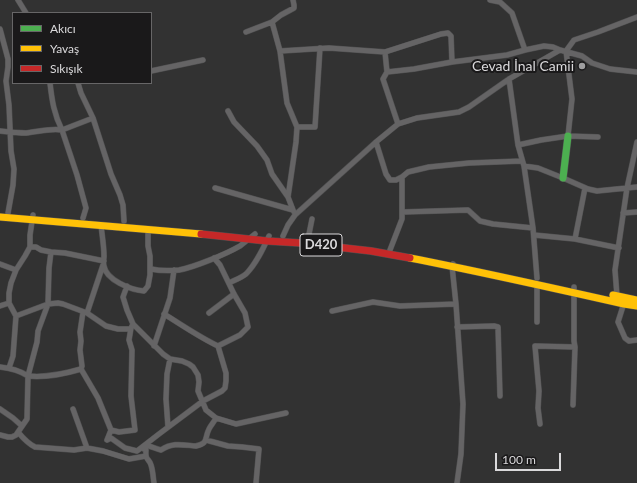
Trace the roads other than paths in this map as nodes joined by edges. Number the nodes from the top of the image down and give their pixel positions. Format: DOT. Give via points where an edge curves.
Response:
graph roads {
  1 [pos="18,0"];
  2 [pos="293,0"];
  3 [pos="490,0"];
  4 [pos="25,12"];
  5 [pos="637,17"];
  6 [pos="272,22"];
  7 [pos="0,29"];
  8 [pos="246,32"];
  9 [pos="320,48"];
  10 [pos="525,50"];
  11 [pos="560,50"];
  12 [pos="280,51"];
  13 [pos="566,51"];
  14 [pos="385,52"];
  15 [pos="203,60"];
  16 [pos="452,62"];
  17 [pos="152,71"];
  18 [pos="387,72"];
  19 [pos="637,72"];
  20 [pos="509,80"];
  21 [pos="50,84"];
  22 [pos="78,84"];
  23 [pos="228,111"];
  24 [pos="93,118"];
  25 [pos="398,124"];
  26 [pos="297,127"];
  27 [pos="62,130"];
  28 [pos="0,131"];
  29 [pos="10,133"];
  30 [pos="568,136"];
  31 [pos="598,137"];
  32 [pos="376,142"];
  33 [pos="637,142"];
  34 [pos="518,145"];
  35 [pos="523,163"];
  36 [pos="402,177"];
  37 [pos="563,178"];
  38 [pos="637,187"];
  39 [pos="215,188"];
  40 [pos="585,188"];
  41 [pos="627,188"];
  42 [pos="288,197"];
  43 [pos="0,212"];
  44 [pos="403,212"];
  45 [pos="637,212"];
  46 [pos="8,213"];
  47 [pos="294,213"];
  48 [pos="623,213"];
  49 [pos="0,217"];
  50 [pos="32,217"];
  51 [pos="84,218"];
  52 [pos="312,219"];
  53 [pos="124,221"];
  54 [pos="101,225"];
  55 [pos="533,228"];
  56 [pos="148,229"];
  57 [pos="534,235"];
  58 [pos="252,236"];
  59 [pos="283,236"];
  60 [pos="268,239"];
  61 [pos="308,239"];
  62 [pos="575,239"];
  63 [pos="30,247"];
  64 [pos="619,248"];
  65 [pos="390,250"];
  66 [pos="51,252"];
  67 [pos="214,258"];
  68 [pos="104,263"];
  69 [pos="0,264"];
  70 [pos="454,264"];
  71 [pos="151,269"];
  72 [pos="16,270"];
  73 [pos="174,270"];
  74 [pos="537,281"];
  75 [pos="229,283"];
  76 [pos="127,286"];
  77 [pos="574,290"];
  78 [pos="234,294"];
  79 [pos="617,296"];
  80 [pos="637,300"];
  81 [pos="625,301"];
  82 [pos="9,303"];
  83 [pos="48,304"];
  84 [pos="456,304"];
  85 [pos="0,306"];
  86 [pos="637,306"];
  87 [pos="332,311"];
  88 [pos="85,313"];
  89 [pos="209,313"];
  90 [pos="164,314"];
  91 [pos="16,316"];
  92 [pos="537,322"];
  93 [pos="132,327"];
  94 [pos="457,327"];
  95 [pos="637,340"];
  96 [pos="154,346"];
  97 [pos="218,346"];
  98 [pos="575,347"];
  99 [pos="170,359"];
  100 [pos="0,367"];
  101 [pos="9,368"];
  102 [pos="81,370"];
  103 [pos="28,376"];
  104 [pos="500,396"];
  105 [pos="203,401"];
  106 [pos="573,405"];
  107 [pos="0,409"];
  108 [pos="73,409"];
  109 [pos="286,413"];
  110 [pos="216,418"];
  111 [pos="540,424"];
  112 [pos="22,426"];
  113 [pos="168,427"];
  114 [pos="111,430"];
  115 [pos="18,432"];
  116 [pos="0,435"];
  117 [pos="206,440"];
  118 [pos="144,446"];
  119 [pos="87,448"];
  120 [pos="146,456"];
  121 [pos="154,483"];
  122 [pos="256,483"];
  123 [pos="457,483"];
  1 -- 4 [label="street"];
  2 -- 6 [label="street" via="294,8"];
  3 -- 10 [label="street" via="500,2 512,13"];
  5 -- 13 [label="street" via="574,40"];
  6 -- 8 [label="street"];
  6 -- 12 [label="street"];
  7 -- 29 [label="street" via="8,59 6,81"];
  9 -- 12 [label="street"];
  9 -- 14 [label="street"];
  9 -- 26 [label="street" via="315,127"];
  10 -- 11 [label="street" via="544,46"];
  10 -- 16 [label="street" via="507,55"];
  11 -- 13 [label="street"];
  11 -- 20 [label="street"];
  12 -- 26 [label="street" via="287,103"];
  13 -- 19 [label="street" via="610,69"];
  13 -- 30 [label="street" via="572,99"];
  14 -- 16 [label="street" via="448,33 451,36"];
  14 -- 18 [label="street"];
  15 -- 17 [label="street"];
  16 -- 18 [label="street"];
  18 -- 25 [label="street" via="383,78"];
  20 -- 25 [label="street" via="460,112 417,118"];
  20 -- 34 [label="street"];
  21 -- 27 [label="street" via="53,107"];
  22 -- 24 [label="street"];
  23 -- 42 [label="street" via="234,122 267,160 272,174"];
  24 -- 27 [label="street"];
  24 -- 53 [label="street" via="123,205"];
  25 -- 32 [label="street"];
  26 -- 42 [label="street"];
  27 -- 29 [label="street"];
  27 -- 51 [label="street" via="86,208"];
  28 -- 29 [label="street"];
  29 -- 46 [label="street" via="14,169"];
  30 -- 31 [label="street"];
  30 -- 34 [label="street"];
  30 -- 37 [label="main road"];
  32 -- 36 [label="street" via="390,180"];
  32 -- 47 [label="street"];
  33 -- 41 [label="street"];
  34 -- 35 [label="street"];
  35 -- 36 [label="street" via="469,163 429,167 408,172"];
  35 -- 37 [label="street"];
  35 -- 55 [label="street"];
  36 -- 44 [label="street"];
  37 -- 40 [label="street"];
  38 -- 41 [label="street"];
  39 -- 47 [label="street"];
  40 -- 41 [label="street" via="597,191"];
  40 -- 62 [label="street"];
  41 -- 48 [label="street"];
  42 -- 47 [label="street"];
  43 -- 46 [label="main road, D420"];
  44 -- 55 [label="street" via="468,210 480,221"];
  44 -- 65 [label="street"];
  45 -- 48 [label="street"];
  46 -- 50 [label="main road, D420"];
  47 -- 59 [label="street"];
  48 -- 64 [label="street"];
  49 -- 50 [label="main road, D420"];
  50 -- 51 [label="main road, D420"];
  50 -- 54 [label="main road, D420"];
  50 -- 63 [label="street"];
  51 -- 53 [label="main road, D420"];
  52 -- 61 [label="street"];
  53 -- 58 [label="main road, D420"];
  54 -- 56 [label="main road, D420"];
  54 -- 68 [label="street"];
  55 -- 57 [label="street"];
  56 -- 58 [label="main road, D420"];
  56 -- 71 [label="street"];
  57 -- 62 [label="street"];
  57 -- 74 [label="street"];
  58 -- 60 [label="main road, D420"];
  58 -- 67 [label="street" via="239,246"];
  59 -- 60 [label="main road, D420"];
  59 -- 61 [label="main road, D420"];
  60 -- 70 [label="main road, D420"];
  60 -- 75 [label="street" via="262,252 246,273"];
  61 -- 65 [label="main road, D420"];
  62 -- 64 [label="street"];
  63 -- 66 [label="street"];
  63 -- 72 [label="street"];
  64 -- 79 [label="street" via="615,270"];
  65 -- 70 [label="main road, D420"];
  66 -- 68 [label="street"];
  66 -- 83 [label="street"];
  67 -- 73 [label="street"];
  67 -- 75 [label="street"];
  68 -- 76 [label="street" via="106,272 111,277"];
  68 -- 88 [label="street"];
  69 -- 72 [label="street"];
  70 -- 74 [label="main road, D420"];
  70 -- 84 [label="street"];
  71 -- 73 [label="street"];
  71 -- 76 [label="street" via="148,286 144,291"];
  72 -- 82 [label="street" via="10,283"];
  73 -- 90 [label="street" via="170,298"];
  74 -- 77 [label="main road, D420"];
  74 -- 92 [label="street"];
  75 -- 78 [label="street"];
  76 -- 93 [label="street" via="123,296"];
  77 -- 79 [label="main road, D420"];
  77 -- 81 [label="main road, D420"];
  77 -- 98 [label="street"];
  78 -- 89 [label="street"];
  78 -- 97 [label="street" via="245,312 248,327 240,335"];
  79 -- 81 [label="main road, D420"];
  80 -- 81 [label="main road, D420"];
  81 -- 86 [label="main road, D420"];
  81 -- 95 [label="street" via="618,322 625,338 629,341"];
  82 -- 85 [label="street"];
  82 -- 91 [label="street"];
  83 -- 88 [label="street" via="63,304"];
  83 -- 91 [label="street"];
  83 -- 103 [label="street" via="38,331"];
  84 -- 87 [label="street" via="400,306 373,302"];
  84 -- 94 [label="street"];
  88 -- 93 [label="street" via="106,326 118,329"];
  88 -- 102 [label="street" via="80,332"];
  90 -- 96 [label="street"];
  90 -- 97 [label="street"];
  91 -- 101 [label="street" via="13,356"];
  93 -- 96 [label="street"];
  93 -- 114 [label="street" via="129,340 132,350 131,396 135,430"];
  94 -- 104 [label="street" via="498,327"];
  94 -- 123 [label="street" via="463,404"];
  96 -- 99 [label="street"];
  97 -- 105 [label="street" via="226,373 225,388"];
  98 -- 106 [label="street"];
  98 -- 111 [label="street" via="535,346"];
  99 -- 105 [label="street" via="182,361 193,367 198,375 198,391"];
  99 -- 113 [label="street" via="166,393"];
  100 -- 101 [label="street"];
  101 -- 103 [label="street"];
  102 -- 103 [label="street" via="52,376"];
  102 -- 114 [label="street" via="98,398"];
  103 -- 112 [label="street" via="27,419"];
  105 -- 110 [label="street" via="206,410"];
  105 -- 113 [label="street"];
  107 -- 112 [label="street"];
  108 -- 119 [label="street"];
  109 -- 110 [label="street" via="236,424"];
  110 -- 117 [label="street"];
  112 -- 115 [label="street"];
  113 -- 118 [label="street"];
  114 -- 118 [label="street" via="107,440 111,438 129,450 137,451"];
  115 -- 116 [label="street" via="8,438"];
  115 -- 119 [label="street" via="24,440 34,446 74,450"];
  117 -- 118 [label="street" via="196,446 171,444 161,450"];
  117 -- 122 [label="street" via="228,446 259,449"];
  118 -- 120 [label="street"];
  119 -- 120 [label="street" via="129,459"];
  120 -- 121 [label="street" via="151,463"];
}
